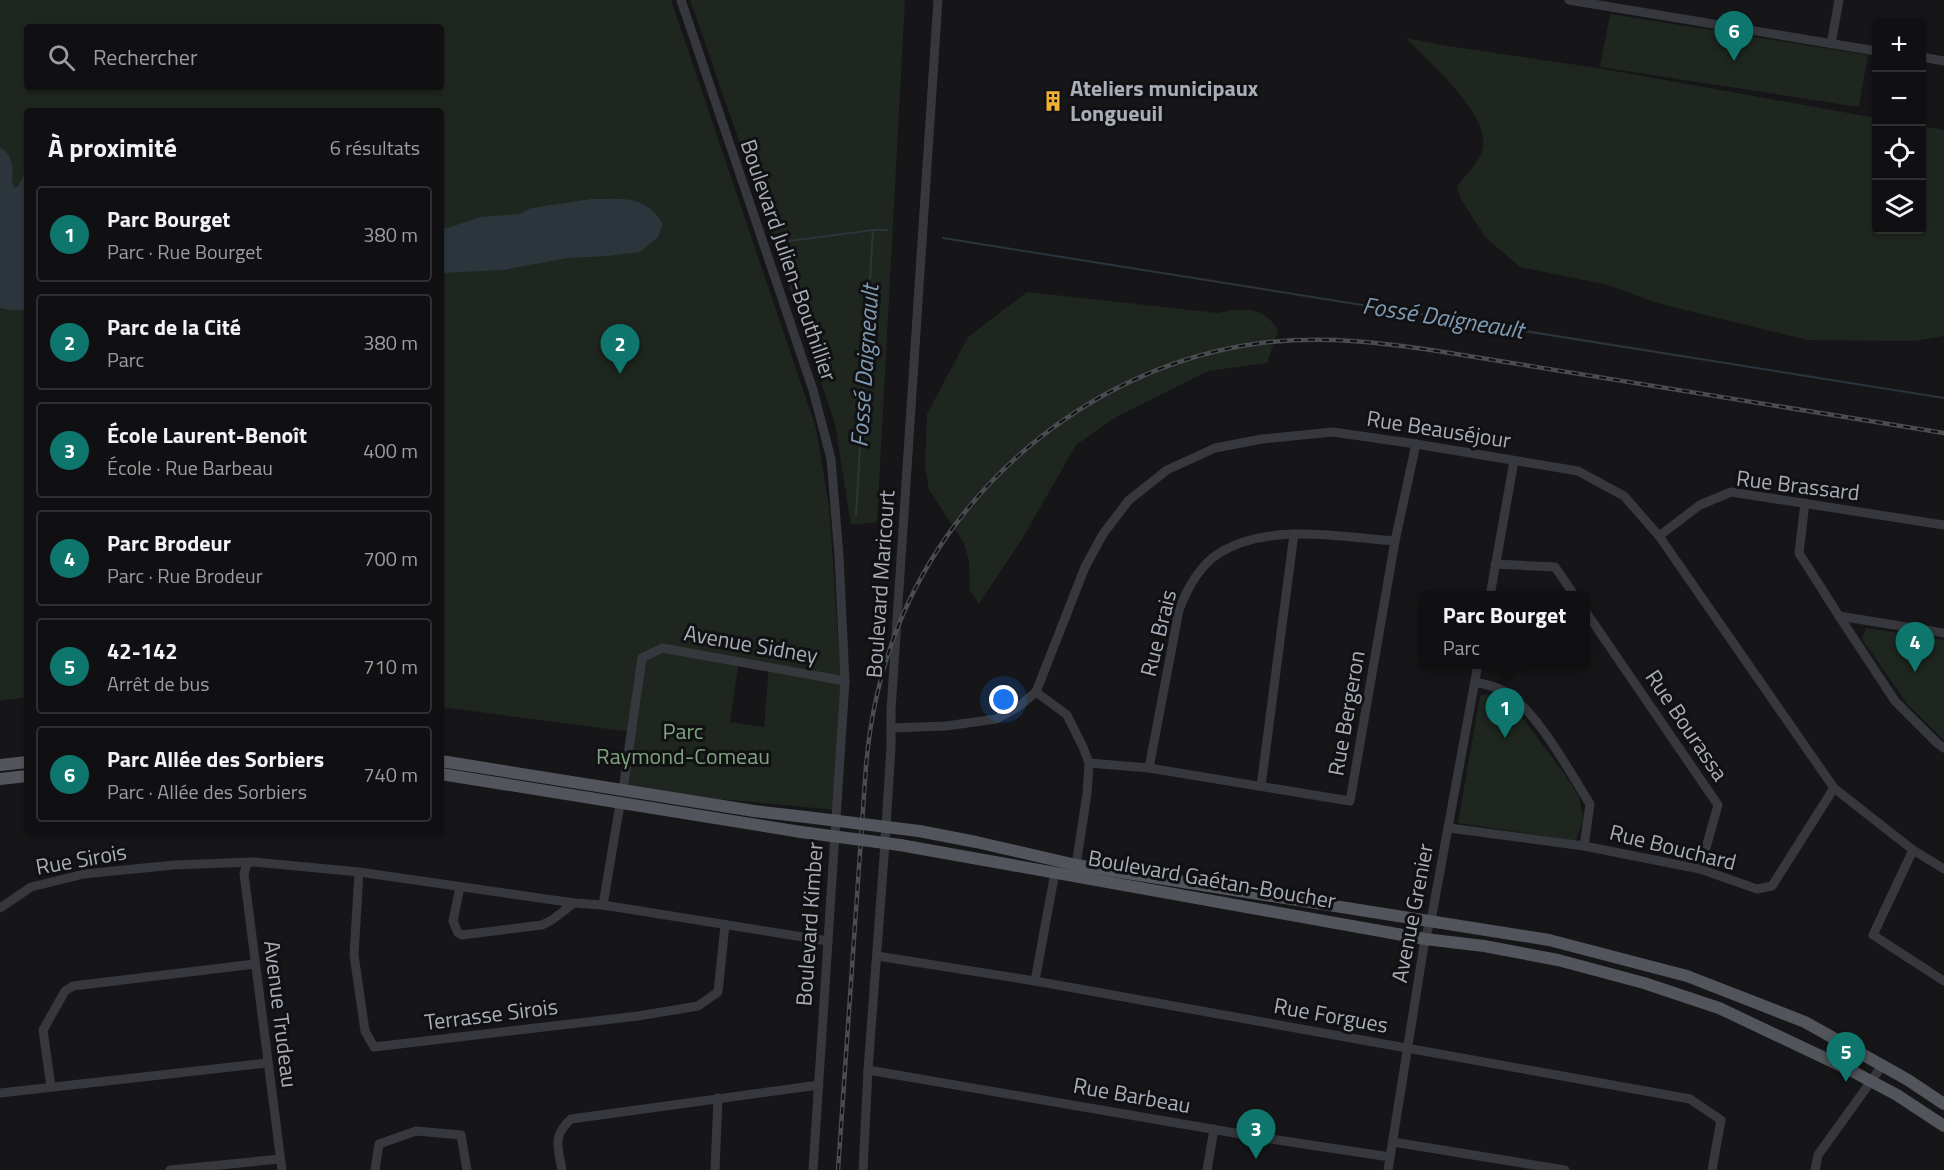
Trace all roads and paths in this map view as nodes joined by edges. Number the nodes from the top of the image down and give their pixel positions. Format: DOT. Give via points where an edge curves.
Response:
graph roads {
  1 [pos="681,0"];
  2 [pos="938,0"];
  3 [pos="1569,0"];
  4 [pos="1839,0"];
  5 [pos="1831,44"];
  6 [pos="1872,50"];
  7 [pos="1926,58"];
  8 [pos="1944,61"];
  9 [pos="1416,444"];
  10 [pos="1514,461"];
  11 [pos="1805,503"];
  12 [pos="1944,525"];
  13 [pos="1294,534"];
  14 [pos="1659,536"];
  15 [pos="1395,541"];
  16 [pos="1495,564"];
  17 [pos="1491,591"];
  18 [pos="1572,591"];
  19 [pos="1839,616"];
  20 [pos="1590,618"];
  21 [pos="1944,633"];
  22 [pos="1477,669"];
  23 [pos="845,681"];
  24 [pos="1475,681"];
  25 [pos="1036,692"];
  26 [pos="891,729"];
  27 [pos="1944,748"];
  28 [pos="444,761"];
  29 [pos="24,762"];
  30 [pos="1089,763"];
  31 [pos="0,765"];
  32 [pos="1149,768"];
  33 [pos="444,775"];
  34 [pos="24,776"];
  35 [pos="0,779"];
  36 [pos="1261,786"];
  37 [pos="1834,788"];
  38 [pos="623,790"];
  39 [pos="620,804"];
  40 [pos="1449,828"];
  41 [pos="1584,846"];
  42 [pos="1913,850"];
  43 [pos="247,863"];
  44 [pos="1076,865"];
  45 [pos="1700,869"];
  46 [pos="1944,869"];
  47 [pos="358,872"];
  48 [pos="1055,872"];
  49 [pos="460,887"];
  50 [pos="574,903"];
  51 [pos="603,905"];
  52 [pos="0,908"];
  53 [pos="1430,922"];
  54 [pos="725,924"];
  55 [pos="1425,939"];
  56 [pos="828,941"];
  57 [pos="877,956"];
  58 [pos="255,964"];
  59 [pos="1035,981"];
  60 [pos="1944,981"];
  61 [pos="1408,1049"];
  62 [pos="268,1063"];
  63 [pos="1882,1066"];
  64 [pos="868,1070"];
  65 [pos="1870,1082"];
  66 [pos="819,1085"];
  67 [pos="51,1087"];
  68 [pos="0,1094"];
  69 [pos="718,1098"];
  70 [pos="1944,1104"];
  71 [pos="1944,1126"];
  72 [pos="1214,1129"];
  73 [pos="1393,1142"];
  74 [pos="1390,1157"];
  75 [pos="280,1159"];
  76 [pos="186,1169"];
  77 [pos="170,1170"];
  78 [pos="282,1170"];
  79 [pos="375,1170"];
  80 [pos="467,1170"];
  81 [pos="562,1170"];
  82 [pos="715,1170"];
  83 [pos="813,1170"];
  84 [pos="863,1170"];
  85 [pos="1207,1170"];
  86 [pos="1388,1170"];
  87 [pos="1565,1170"];
  88 [pos="1712,1170"];
  89 [pos="1815,1170"];
  1 -- 23 [label="street, Boulevard Julien-Bouthillier" via="813,390 831,459"];
  2 -- 26 [label="street, Boulevard Maricourt"];
  3 -- 5 [label="street"];
  4 -- 5 [label="street"];
  5 -- 6 [label="street"];
  7 -- 8 [label="street"];
  9 -- 10 [label="street, Rue Beauséjour"];
  9 -- 15 [label="street, Rue Bergeron"];
  9 -- 25 [label="street, Rue Beauséjour" via="1333,432 1262,439 1215,448 1167,470 1129,500 1103,534 1085,567"];
  10 -- 14 [label="street, Rue Beauséjour" via="1578,471 1624,496"];
  10 -- 16 [label="street"];
  11 -- 12 [label="street, Rue Brassard"];
  11 -- 14 [label="street, Rue Brassard" via="1731,492 1700,505"];
  11 -- 19 [label="street" via="1799,553"];
  13 -- 15 [label="street, Rue Brais"];
  13 -- 32 [label="street, Rue Brais" via="1266,536 1217,554 1187,590 1179,610"];
  13 -- 36 [label="street"];
  14 -- 37 [label="street, Rue Beauséjour"];
  15 -- 36 [label="street, Rue Bergeron" via="1350,801"];
  16 -- 17 [label="street"];
  16 -- 18 [label="street" via="1556,567"];
  19 -- 21 [label="street"];
  19 -- 27 [label="street" via="1895,701"];
  20 -- 45 [label="street, Rue Bourassa" via="1718,805"];
  22 -- 24 [label="street, Avenue Grenier"];
  23 -- 38 [label="street, Avenue Sidney" via="662,648 642,658"];
  23 -- 56 [label="street, Boulevard Kimber"];
  24 -- 40 [label="street, Avenue Grenier"];
  24 -- 41 [label="street" via="1502,690 1528,711 1573,776 1590,804"];
  25 -- 26 [label="street, Rue Beauséjour" via="996,719"];
  25 -- 30 [label="street" via="1067,715"];
  26 -- 57 [label="street, Boulevard Maricourt"];
  28 -- 38 [label="main road, Boulevard Gaétan-Boucher"];
  29 -- 31 [label="main road"];
  30 -- 32 [label="street, Rue Bergeron"];
  30 -- 44 [label="street"];
  32 -- 36 [label="street, Rue Bergeron"];
  33 -- 39 [label="main road, Boulevard Gaétan-Boucher"];
  34 -- 35 [label="main road"];
  37 -- 42 [label="street, Rue Beauséjour"];
  37 -- 45 [label="street, Rue Bouchard" via="1772,886 1757,889"];
  38 -- 44 [label="main road, Boulevard Gaétan-Boucher, bridge" via="919,831"];
  39 -- 48 [label="main road, Boulevard Gaétan-Boucher, bridge"];
  39 -- 51 [label="street"];
  40 -- 41 [label="street, Rue Bouchard"];
  40 -- 53 [label="street, Avenue Grenier"];
  41 -- 45 [label="street, Rue Bouchard"];
  42 -- 46 [label="street, Rue Beauséjour"];
  42 -- 60 [label="street" via="1873,935"];
  43 -- 47 [label="street, Rue Sirois"];
  43 -- 52 [label="street, Rue Sirois" via="84,874 31,886"];
  43 -- 58 [label="street, Avenue Trudeau" via="244,874"];
  44 -- 53 [label="main road, Boulevard Gaétan-Boucher"];
  47 -- 49 [label="street, Rue Sirois"];
  47 -- 54 [label="street, Terrasse Sirois" via="354,955 365,1031 374,1047 698,1006 718,992"];
  48 -- 55 [label="main road, Boulevard Gaétan-Boucher"];
  48 -- 59 [label="street"];
  49 -- 50 [label="street, Rue Sirois"];
  49 -- 50 [label="street" via="453,921 462,935 542,925"];
  50 -- 51 [label="street, Rue Sirois"];
  51 -- 54 [label="street, Rue Sirois"];
  53 -- 55 [label="street, Avenue Grenier"];
  53 -- 63 [label="main road, Boulevard Gaétan-Boucher" via="1549,940 1687,976 1806,1022"];
  54 -- 56 [label="street, Rue Sirois"];
  55 -- 61 [label="street, Avenue Grenier"];
  55 -- 65 [label="main road, Boulevard Gaétan-Boucher" via="1558,960 1644,983 1719,1008"];
  56 -- 66 [label="street, Boulevard Kimber"];
  57 -- 59 [label="street, Rue Forgues"];
  57 -- 64 [label="street, Boulevard Maricourt"];
  58 -- 62 [label="street, Avenue Trudeau"];
  58 -- 67 [label="street" via="73,986 65,991 43,1030"];
  59 -- 61 [label="street, Rue Forgues"];
  61 -- 73 [label="street, Avenue Grenier"];
  61 -- 88 [label="street, Rue Forgues" via="1690,1099 1721,1120"];
  62 -- 67 [label="street"];
  62 -- 75 [label="street, Avenue Trudeau"];
  63 -- 65 [label="street"];
  63 -- 70 [label="main road, Boulevard Gaétan-Boucher"];
  64 -- 72 [label="street, Rue Barbeau"];
  64 -- 84 [label="street, Boulevard Maricourt"];
  65 -- 71 [label="main road, Boulevard Gaétan-Boucher"];
  65 -- 89 [label="street" via="1818,1155"];
  66 -- 69 [label="street"];
  66 -- 83 [label="street, Boulevard Kimber"];
  67 -- 68 [label="street"];
  69 -- 81 [label="street" via="571,1119 561,1127 557,1138"];
  69 -- 82 [label="street"];
  72 -- 74 [label="street, Rue Barbeau"];
  72 -- 85 [label="street"];
  73 -- 74 [label="street, Avenue Grenier"];
  73 -- 87 [label="street"];
  74 -- 86 [label="street, Avenue Grenier"];
  75 -- 76 [label="street"];
  75 -- 78 [label="street, Avenue Trudeau"];
  76 -- 77 [label="street"];
  79 -- 80 [label="street" via="379,1144 416,1131 461,1135"];
}
